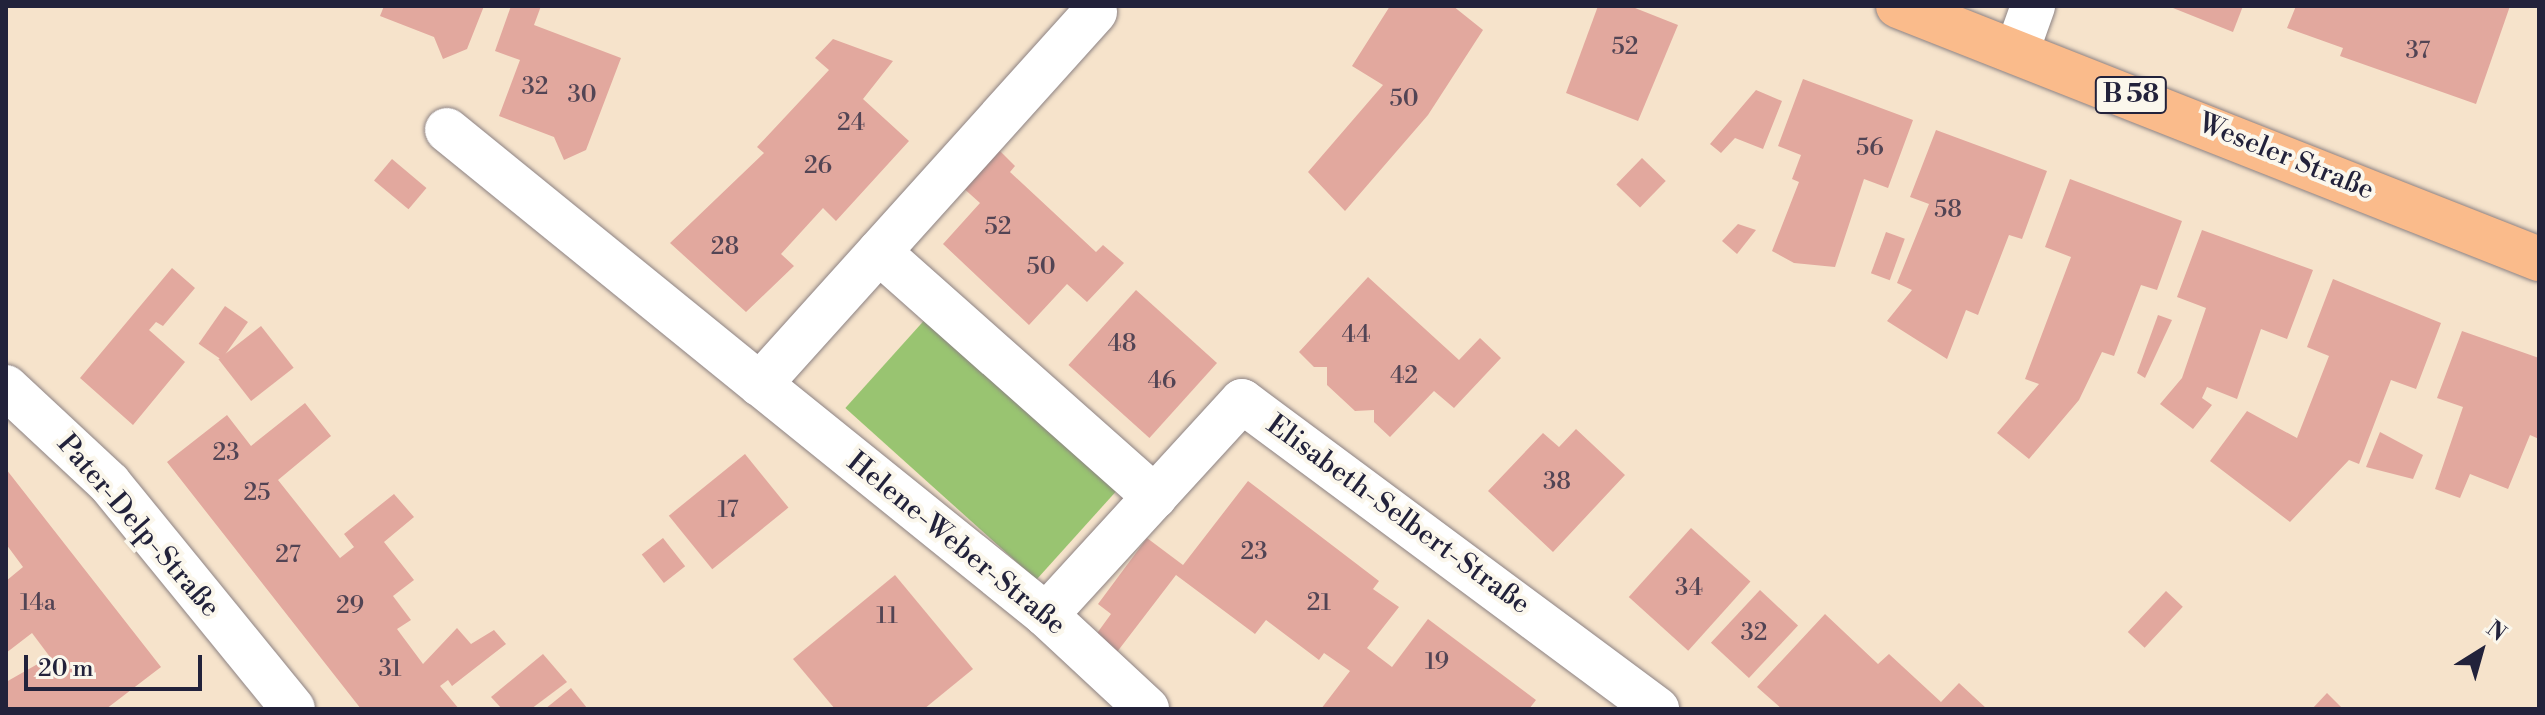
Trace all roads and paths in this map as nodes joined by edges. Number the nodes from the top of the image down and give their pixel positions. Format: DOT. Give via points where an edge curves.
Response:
graph roads {
  1 [pos="1898,6"];
  2 [pos="2033,6"];
  3 [pos="1095,12"];
  4 [pos="2017,51"];
  5 [pos="447,130"];
  6 [pos="879,252"];
  7 [pos="2539,259"];
  8 [pos="760,384"];
  9 [pos="6,387"];
  10 [pos="1155,497"];
  11 [pos="1046,615"];
  12 [pos="293,709"];
  13 [pos="1147,709"];
  14 [pos="1657,709"];
  1 -- 4 [label="main road, Weseler Straße / B 58"];
  2 -- 4 [label="street"];
  3 -- 6 [label="street"];
  4 -- 7 [label="main road, Weseler Straße / B 58"];
  5 -- 8 [label="street, Helene-Weber-Straße"];
  6 -- 8 [label="street"];
  6 -- 10 [label="street"];
  8 -- 11 [label="street, Helene-Weber-Straße"];
  9 -- 12 [label="street, Pater-Delp-Straße" via="109,483"];
  10 -- 11 [label="street, Elisabeth-Selbert-Straße"];
  10 -- 14 [label="street, Elisabeth-Selbert-Straße" via="1242,401"];
  11 -- 13 [label="street, Helene-Weber-Straße"];
}
